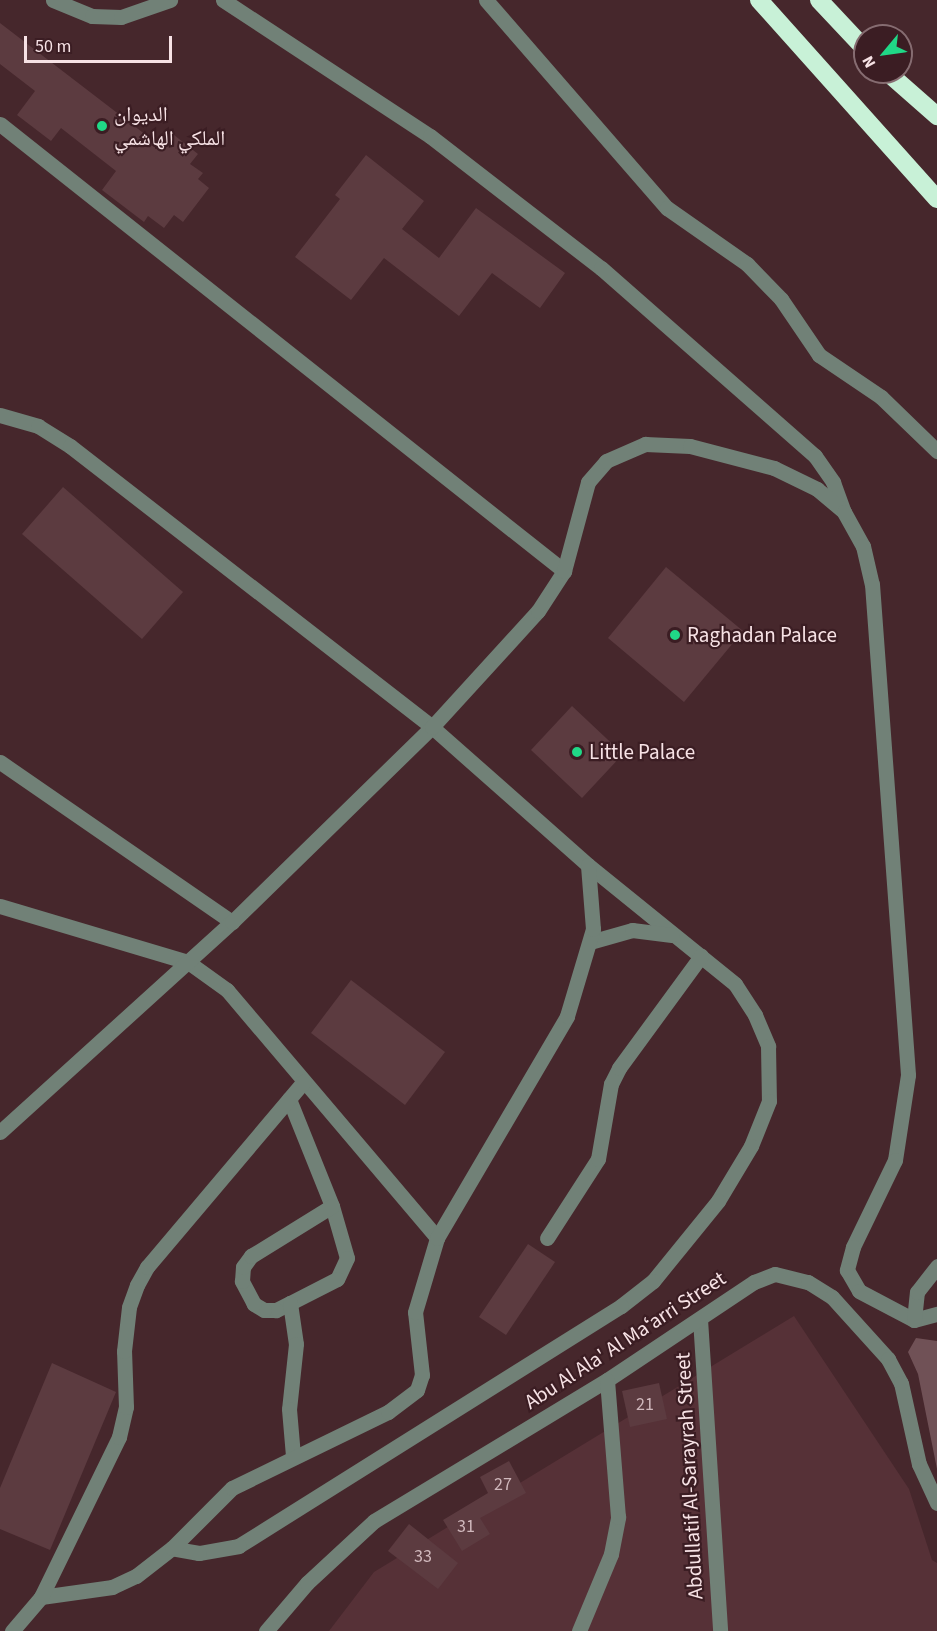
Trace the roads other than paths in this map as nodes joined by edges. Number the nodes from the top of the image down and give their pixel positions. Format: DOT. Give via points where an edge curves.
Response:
graph roads {
  1 [pos="53,0"];
  2 [pos="170,0"];
  3 [pos="223,0"];
  4 [pos="486,0"];
  5 [pos="759,0"];
  6 [pos="819,0"];
  7 [pos="853,36"];
  8 [pos="900,84"];
  9 [pos="937,116"];
  10 [pos="0,124"];
  11 [pos="937,199"];
  12 [pos="0,415"];
  13 [pos="937,451"];
  14 [pos="844,512"];
  15 [pos="564,571"];
  16 [pos="432,728"];
  17 [pos="0,762"];
  18 [pos="588,865"];
  19 [pos="0,906"];
  20 [pos="232,922"];
  21 [pos="675,936"];
  22 [pos="590,942"];
  23 [pos="701,956"];
  24 [pos="189,962"];
  25 [pos="304,1081"];
  26 [pos="289,1099"];
  27 [pos="0,1132"];
  28 [pos="332,1206"];
  29 [pos="437,1238"];
  30 [pos="547,1238"];
  31 [pos="937,1266"];
  32 [pos="290,1303"];
  33 [pos="937,1314"];
  34 [pos="700,1319"];
  35 [pos="914,1320"];
  36 [pos="607,1380"];
  37 [pos="293,1456"];
  38 [pos="937,1503"];
  39 [pos="172,1548"];
  40 [pos="41,1597"];
  41 [pos="12,1631"];
  42 [pos="266,1631"];
  43 [pos="579,1631"];
  44 [pos="720,1631"];
  1 -- 2 [label="street" via="92,16 121,17"];
  3 -- 14 [label="street" via="430,136 601,268 815,456 833,482"];
  4 -- 13 [label="street" via="667,208 747,264 781,298 819,355 881,397"];
  5 -- 11 [label="highway"];
  6 -- 7 [label="highway"];
  8 -- 9 [label="highway"];
  10 -- 15 [label="street"];
  12 -- 16 [label="street" via="38,426 70,446"];
  14 -- 15 [label="street" via="817,489 774,468 690,446 645,444 606,461 588,482"];
  14 -- 35 [label="street" via="863,546 872,584 908,1075 895,1160 853,1247 847,1270 859,1291"];
  15 -- 16 [label="street" via="538,611"];
  16 -- 18 [label="street"];
  16 -- 20 [label="street"];
  17 -- 20 [label="street"];
  18 -- 21 [label="street"];
  18 -- 22 [label="street" via="595,915"];
  19 -- 24 [label="street"];
  20 -- 24 [label="street"];
  21 -- 22 [label="street" via="632,930"];
  21 -- 23 [label="street"];
  22 -- 29 [label="street" via="574,997 552,1045"];
  23 -- 30 [label="street" via="619,1068 611,1084 598,1159"];
  23 -- 39 [label="street" via="735,984 755,1015 768,1046 769,1101 751,1146 717,1201 653,1281 621,1306 239,1546 199,1554"];
  24 -- 25 [label="street" via="227,990 255,1018"];
  24 -- 27 [label="street"];
  25 -- 26 [label="street"];
  25 -- 29 [label="street"];
  26 -- 28 [label="street"];
  26 -- 40 [label="street" via="147,1267 137,1285 129,1307 124,1351 124,1418"];
  28 -- 32 [label="street" via="347,1258 344,1270 337,1279"];
  28 -- 32 [label="street" via="251,1256 243,1267 242,1281 254,1304 264,1310 276,1310"];
  29 -- 37 [label="street" via="415,1312 422,1375 417,1390 388,1412"];
  31 -- 35 [label="street" via="917,1292"];
  32 -- 37 [label="street" via="296,1344 289,1409"];
  33 -- 35 [label="street"];
  34 -- 36 [label="street, Abu Al Ala' Al Maʻarri Street"];
  34 -- 38 [label="street, Abu Al Ala' Al Maʻarri Street" via="754,1282 775,1274 800,1278 832,1297 896,1370 919,1464"];
  34 -- 44 [label="street, Abdullatif Al-Sarayrah Street"];
  36 -- 42 [label="street, Abu Al Ala' Al Maʻarri Street" via="374,1521 307,1583"];
  36 -- 43 [label="street" via="618,1517 611,1554"];
  37 -- 39 [label="street" via="232,1488"];
  39 -- 40 [label="street" via="150,1567 112,1587"];
  40 -- 41 [label="street"];
}
